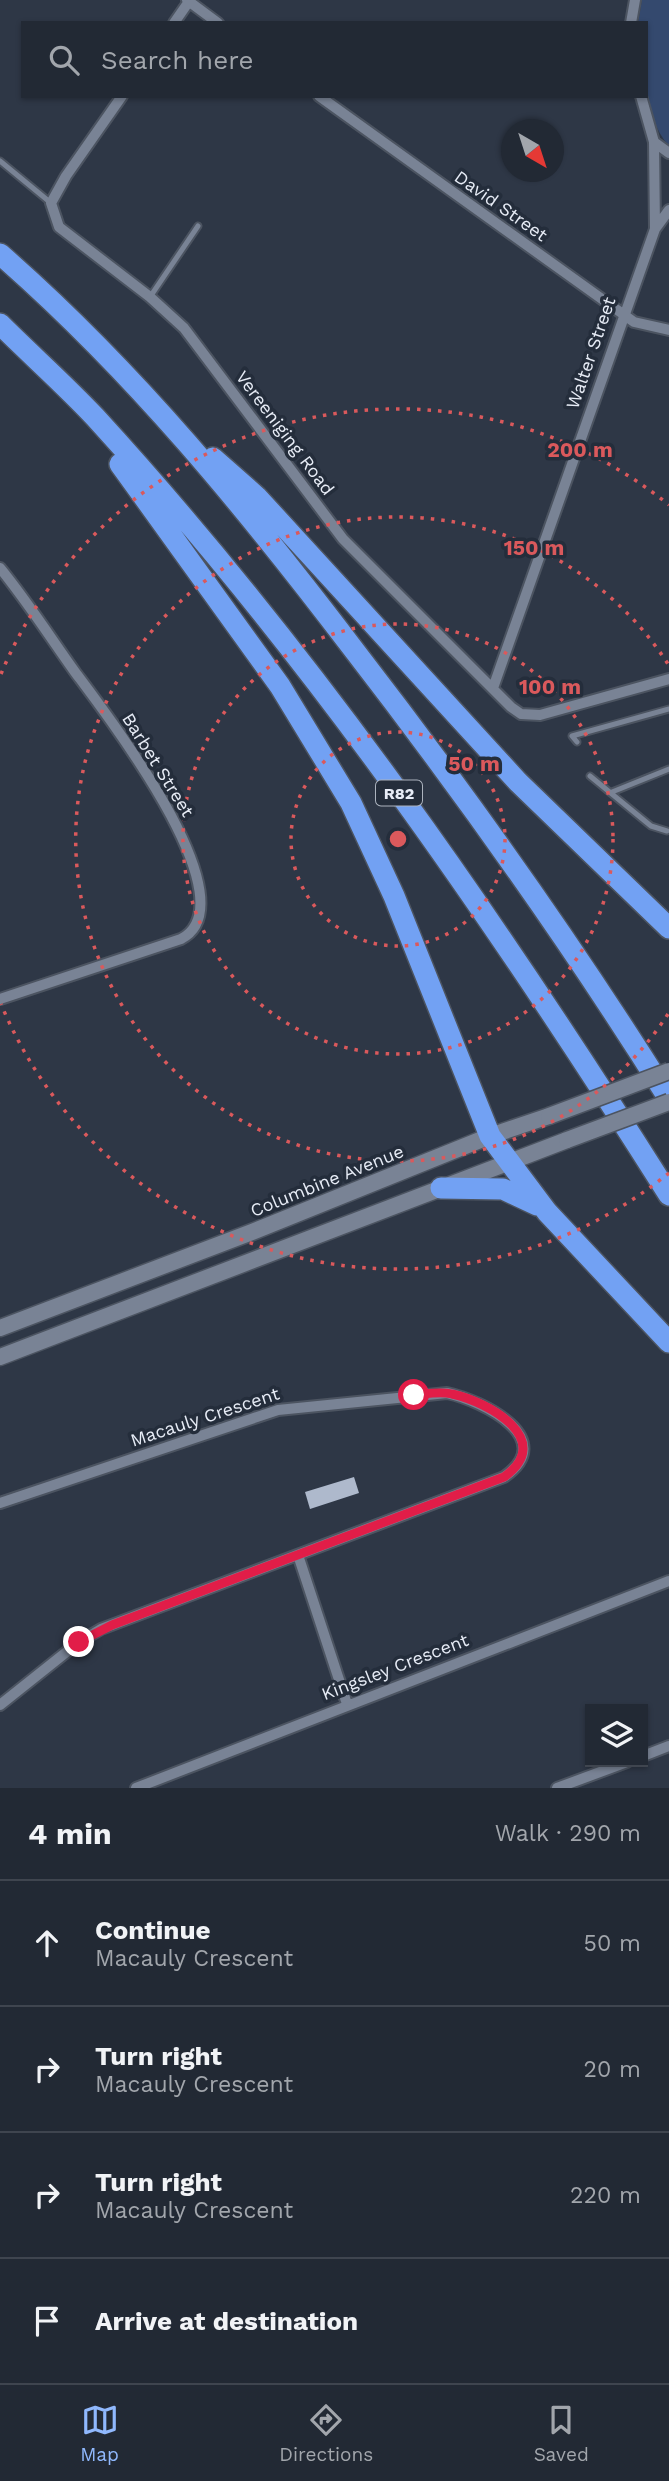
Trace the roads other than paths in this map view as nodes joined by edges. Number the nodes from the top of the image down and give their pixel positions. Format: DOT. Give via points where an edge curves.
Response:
graph roads {
  1 [pos="189,0"];
  2 [pos="626,0"];
  3 [pos="635,0"];
  4 [pos="631,20"];
  5 [pos="175,21"];
  6 [pos="215,21"];
  7 [pos="121,98"];
  8 [pos="322,98"];
  9 [pos="642,98"];
  10 [pos="654,142"];
  11 [pos="669,153"];
  12 [pos="0,161"];
  13 [pos="51,204"];
  14 [pos="669,211"];
  15 [pos="198,226"];
  16 [pos="655,229"];
  17 [pos="0,254"];
  18 [pos="150,297"];
  19 [pos="624,314"];
  20 [pos="0,324"];
  21 [pos="669,330"];
  22 [pos="93,416"];
  23 [pos="188,441"];
  24 [pos="0,568"];
  25 [pos="669,679"];
  26 [pos="493,688"];
  27 [pos="669,709"];
  28 [pos="577,741"];
  29 [pos="669,769"];
  30 [pos="590,776"];
  31 [pos="612,792"];
  32 [pos="667,831"];
  33 [pos="669,928"];
  34 [pos="0,999"];
  35 [pos="669,1071"];
  36 [pos="669,1100"];
  37 [pos="490,1136"];
  38 [pos="508,1163"];
  39 [pos="442,1188"];
  40 [pos="669,1195"];
  41 [pos="547,1212"];
  42 [pos="0,1328"];
  43 [pos="669,1342"];
  44 [pos="0,1357"];
  45 [pos="0,1503"];
  46 [pos="298,1555"];
  47 [pos="669,1581"];
  48 [pos="347,1704"];
  49 [pos="0,1705"];
  50 [pos="669,1746"];
  51 [pos="648,1754"];
  52 [pos="614,1767"];
  53 [pos="136,1788"];
  54 [pos="557,1788"];
  1 -- 5 [label="street"];
  1 -- 6 [label="street"];
  2 -- 4 [label="street"];
  3 -- 4 [label="street"];
  7 -- 13 [label="street"];
  8 -- 19 [label="street, David Street"];
  9 -- 10 [label="street, Walter Street"];
  10 -- 11 [label="street"];
  10 -- 16 [label="street, Walter Street"];
  12 -- 13 [label="lane"];
  13 -- 18 [label="street, Vereeniging Road" via="59,227"];
  14 -- 16 [label="street, Walter Street"];
  15 -- 18 [label="lane"];
  16 -- 19 [label="street, Walter Street"];
  17 -- 23 [label="highway, R82" via="48,296"];
  18 -- 26 [label="street, Vereeniging Road" via="184,328 343,539"];
  19 -- 21 [label="street, David Street" via="642,325"];
  19 -- 26 [label="street, Walter Street"];
  20 -- 22 [label="highway, R82"];
  22 -- 37 [label="highway" via="128,477 243,632 339,781 394,896"];
  22 -- 40 [label="highway, R82" via="254,606 393,784 519,962"];
  23 -- 33 [label="highway" via="228,467 518,782"];
  23 -- 36 [label="highway, R82" via="315,598 466,798 581,962"];
  24 -- 34 [label="street, Barbet Street" via="151,780 181,835 201,907 196,926 181,939"];
  25 -- 26 [label="street, Vereeniging Road" via="530,716 511,707"];
  27 -- 28 [label="lane" via="572,736"];
  29 -- 31 [label="lane"];
  30 -- 31 [label="lane"];
  31 -- 32 [label="lane" via="651,826"];
  35 -- 37 [label="main road, Columbine Avenue, bridge"];
  36 -- 38 [label="main road, bridge"];
  37 -- 38 [label="highway"];
  37 -- 42 [label="main road, Columbine Avenue"];
  38 -- 39 [label="main road"];
  38 -- 41 [label="highway"];
  39 -- 41 [label="highway" via="503,1189"];
  39 -- 44 [label="main road"];
  41 -- 43 [label="highway"];
  45 -- 46 [label="street, Macauly Crescent" via="293,1407 447,1393 496,1414 520,1436 524,1456 504,1477"];
  46 -- 48 [label="street"];
  46 -- 49 [label="street, Macauly Crescent" via="90,1634"];
  47 -- 48 [label="street, Kingsley Crescent"];
  48 -- 53 [label="street, Kingsley Crescent"];
  50 -- 51 [label="street"];
  52 -- 54 [label="street"];
}
